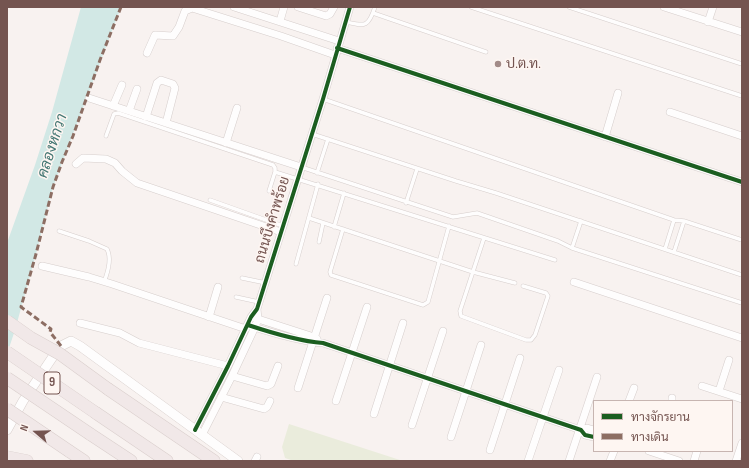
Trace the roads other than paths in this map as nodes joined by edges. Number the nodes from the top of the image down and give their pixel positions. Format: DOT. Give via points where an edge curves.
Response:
graph roads {
  1 [pos="234,7"];
  2 [pos="284,7"];
  3 [pos="298,7"];
  4 [pos="334,7"];
  5 [pos="350,7"];
  6 [pos="374,7"];
  7 [pos="471,7"];
  8 [pos="569,7"];
  9 [pos="666,7"];
  10 [pos="713,7"];
  11 [pos="373,13"];
  12 [pos="280,21"];
  13 [pos="345,22"];
  14 [pos="708,22"];
  15 [pos="742,32"];
  16 [pos="338,44"];
  17 [pos="486,52"];
  18 [pos="147,53"];
  19 [pos="335,55"];
  20 [pos="742,64"];
  21 [pos="122,85"];
  22 [pos="137,89"];
  23 [pos="618,93"];
  24 [pos="742,96"];
  25 [pos="89,98"];
  26 [pos="322,99"];
  27 [pos="113,106"];
  28 [pos="237,108"];
  29 [pos="129,111"];
  30 [pos="670,112"];
  31 [pos="146,117"];
  32 [pos="166,123"];
  33 [pos="312,134"];
  34 [pos="106,136"];
  35 [pos="742,136"];
  36 [pos="605,137"];
  37 [pos="328,139"];
  38 [pos="226,143"];
  39 [pos="76,164"];
  40 [pos="301,167"];
  41 [pos="418,169"];
  42 [pos="275,172"];
  43 [pos="317,173"];
  44 [pos="298,179"];
  45 [pos="742,182"];
  46 [pos="318,184"];
  47 [pos="269,191"];
  48 [pos="344,193"];
  49 [pos="210,200"];
  50 [pos="406,203"];
  51 [pos="309,218"];
  52 [pos="674,220"];
  53 [pos="581,221"];
  54 [pos="684,221"];
  55 [pos="323,223"];
  56 [pos="449,226"];
  57 [pos="334,227"];
  58 [pos="282,229"];
  59 [pos="343,229"];
  60 [pos="59,231"];
  61 [pos="484,238"];
  62 [pos="742,240"];
  63 [pos="319,242"];
  64 [pos="572,248"];
  65 [pos="665,249"];
  66 [pos="674,252"];
  67 [pos="555,260"];
  68 [pos="440,261"];
  69 [pos="296,264"];
  70 [pos="42,266"];
  71 [pos="473,272"];
  72 [pos="742,275"];
  73 [pos="242,278"];
  74 [pos="104,282"];
  75 [pos="574,282"];
  76 [pos="266,283"];
  77 [pos="515,283"];
  78 [pos="523,286"];
  79 [pos="218,287"];
  80 [pos="236,297"];
  81 [pos="327,298"];
  82 [pos="259,302"];
  83 [pos="742,303"];
  84 [pos="367,307"];
  85 [pos="7,312"];
  86 [pos="209,317"];
  87 [pos="254,318"];
  88 [pos="7,321"];
  89 [pos="80,323"];
  90 [pos="403,323"];
  91 [pos="247,327"];
  92 [pos="282,327"];
  93 [pos="255,328"];
  94 [pos="443,330"];
  95 [pos="280,335"];
  96 [pos="742,338"];
  97 [pos="313,340"];
  98 [pos="481,345"];
  99 [pos="7,352"];
  100 [pos="60,354"];
  101 [pos="352,354"];
  102 [pos="520,358"];
  103 [pos="729,360"];
  104 [pos="228,366"];
  105 [pos="278,366"];
  106 [pos="390,366"];
  107 [pos="558,370"];
  108 [pos="232,376"];
  109 [pos="597,377"];
  110 [pos="7,378"];
  111 [pos="428,379"];
  112 [pos="702,386"];
  113 [pos="298,388"];
  114 [pos="634,388"];
  115 [pos="465,391"];
  116 [pos="719,391"];
  117 [pos="221,397"];
  118 [pos="742,399"];
  119 [pos="630,400"];
  120 [pos="270,401"];
  121 [pos="336,401"];
  122 [pos="505,404"];
  123 [pos="7,409"];
  124 [pos="374,414"];
  125 [pos="543,417"];
  126 [pos="412,425"];
  127 [pos="580,429"];
  128 [pos="7,430"];
  129 [pos="593,430"];
  130 [pos="198,432"];
  131 [pos="450,437"];
  132 [pos="593,437"];
  133 [pos="742,443"];
  134 [pos="490,450"];
  135 [pos="653,452"];
  136 [pos="7,457"];
  137 [pos="27,461"];
  138 [pos="84,461"];
  139 [pos="131,461"];
  140 [pos="167,461"];
  141 [pos="214,461"];
  142 [pos="238,461"];
  143 [pos="528,461"];
  144 [pos="569,461"];
  145 [pos="652,461"];
  146 [pos="679,461"];
  147 [pos="736,461"];
  1 -- 12 [label="street"];
  2 -- 12 [label="street"];
  3 -- 4 [label="street" via="326,16"];
  5 -- 13 [label="street, ถนนบึงคำพร้อย"];
  6 -- 11 [label="lane"];
  7 -- 24 [label="lane"];
  8 -- 20 [label="lane"];
  9 -- 14 [label="street"];
  10 -- 14 [label="street"];
  11 -- 13 [label="lane" via="368,23 362,26"];
  11 -- 17 [label="lane"];
  12 -- 16 [label="street"];
  13 -- 16 [label="street, ถนนบึงคำพร้อย"];
  14 -- 15 [label="street"];
  16 -- 19 [label="street, ถนนบึงคำพร้อย"];
  16 -- 36 [label="street"];
  18 -- 19 [label="street" via="155,35 173,36 186,11 192,8"];
  19 -- 26 [label="street, ถนนบึงคำพร้อย"];
  21 -- 27 [label="street"];
  22 -- 29 [label="street"];
  23 -- 36 [label="street"];
  25 -- 27 [label="street"];
  26 -- 33 [label="street, ถนนบึงคำพร้อย"];
  26 -- 52 [label="lane"];
  27 -- 29 [label="street"];
  28 -- 38 [label="street"];
  29 -- 31 [label="street"];
  30 -- 35 [label="street"];
  31 -- 32 [label="street"];
  31 -- 32 [label="street" via="157,83 162,80 176,88"];
  32 -- 38 [label="street"];
  33 -- 37 [label="lane"];
  33 -- 40 [label="street, ถนนบึงคำพร้อย"];
  34 -- 42 [label="lane" via="114,114 118,113 274,165"];
  36 -- 45 [label="street"];
  37 -- 41 [label="lane"];
  37 -- 43 [label="lane"];
  38 -- 40 [label="street"];
  39 -- 58 [label="street" via="83,158 106,159 115,163 137,183"];
  40 -- 43 [label="lane"];
  40 -- 44 [label="street, ถนนบึงคำพร้อย"];
  41 -- 50 [label="lane"];
  41 -- 53 [label="lane"];
  42 -- 44 [label="lane"];
  42 -- 47 [label="lane"];
  43 -- 50 [label="lane"];
  44 -- 46 [label="lane"];
  44 -- 58 [label="street, ถนนบึงคำพร้อย"];
  46 -- 48 [label="lane"];
  46 -- 51 [label="lane"];
  48 -- 56 [label="lane"];
  48 -- 57 [label="lane"];
  49 -- 58 [label="lane"];
  50 -- 64 [label="lane" via="453,217 477,213"];
  51 -- 55 [label="lane"];
  51 -- 69 [label="lane"];
  52 -- 54 [label="lane"];
  52 -- 65 [label="lane"];
  53 -- 64 [label="lane"];
  53 -- 65 [label="lane"];
  54 -- 62 [label="lane"];
  54 -- 66 [label="lane"];
  55 -- 57 [label="lane"];
  55 -- 63 [label="lane"];
  56 -- 61 [label="lane"];
  56 -- 68 [label="lane"];
  57 -- 59 [label="lane"];
  58 -- 76 [label="street, ถนนบึงคำพร้อย"];
  59 -- 68 [label="lane"];
  59 -- 68 [label="lane" via="330,272 335,277 423,305 428,302"];
  60 -- 74 [label="lane" via="107,249 110,254"];
  61 -- 67 [label="lane"];
  61 -- 71 [label="lane"];
  64 -- 83 [label="lane"];
  65 -- 66 [label="lane"];
  66 -- 72 [label="lane"];
  68 -- 71 [label="lane"];
  70 -- 74 [label="street"];
  71 -- 77 [label="lane"];
  71 -- 78 [label="lane" via="460,316 531,340 548,296 546,293"];
  73 -- 76 [label="lane"];
  74 -- 86 [label="street"];
  75 -- 96 [label="street"];
  76 -- 82 [label="street, ถนนบึงคำพร้อย"];
  79 -- 86 [label="street"];
  80 -- 82 [label="lane"];
  81 -- 97 [label="street"];
  82 -- 87 [label="street, ถนนบึงคำพร้อย"];
  84 -- 101 [label="street"];
  85 -- 100 [label="highway, bridge"];
  86 -- 91 [label="street"];
  87 -- 91 [label="street, ถนนบึงคำพร้อย"];
  87 -- 92 [label="street"];
  87 -- 93 [label="street, ถนนบึงคำพร้อย"];
  88 -- 100 [label="highway, bridge" via="30,338"];
  89 -- 104 [label="street" via="120,333 139,343"];
  90 -- 106 [label="street"];
  91 -- 93 [label="street"];
  91 -- 104 [label="street, ถนนบึงคำพร้อย"];
  92 -- 95 [label="street"];
  92 -- 97 [label="street"];
  93 -- 95 [label="street"];
  93 -- 108 [label="street, ถนนบึงคำพร้อย"];
  94 -- 111 [label="street"];
  95 -- 97 [label="street"];
  97 -- 101 [label="street"];
  97 -- 113 [label="street"];
  98 -- 115 [label="street"];
  99 -- 140 [label="highway, 9, bridge"];
  100 -- 141 [label="highway, bridge"];
  101 -- 106 [label="street"];
  101 -- 121 [label="street"];
  102 -- 122 [label="street"];
  103 -- 116 [label="street"];
  104 -- 130 [label="street, ถนนบึงคำพร้อย"];
  105 -- 108 [label="street" via="271,384 267,386"];
  106 -- 111 [label="street"];
  106 -- 124 [label="street"];
  107 -- 125 [label="street"];
  108 -- 117 [label="street, ถนนบึงคำพร้อย"];
  109 -- 127 [label="street"];
  110 -- 139 [label="highway, 9, bridge"];
  111 -- 115 [label="street"];
  111 -- 126 [label="street"];
  112 -- 116 [label="street"];
  114 -- 119 [label="street"];
  115 -- 122 [label="street"];
  115 -- 131 [label="street"];
  116 -- 118 [label="street"];
  117 -- 120 [label="street" via="264,409"];
  117 -- 130 [label="street, ถนนบึงคำพร้อย"];
  122 -- 125 [label="street"];
  122 -- 134 [label="street"];
  123 -- 138 [label="highway, bridge"];
  125 -- 127 [label="street"];
  125 -- 143 [label="street"];
  127 -- 129 [label="street"];
  127 -- 132 [label="street" via="585,435"];
  127 -- 144 [label="street"];
  128 -- 130 [label="main road" via="61,346 72,342"];
  130 -- 142 [label="main road"];
  133 -- 147 [label="street"];
  135 -- 145 [label="street"];
  135 -- 146 [label="street"];
  136 -- 137 [label="highway"];
}
